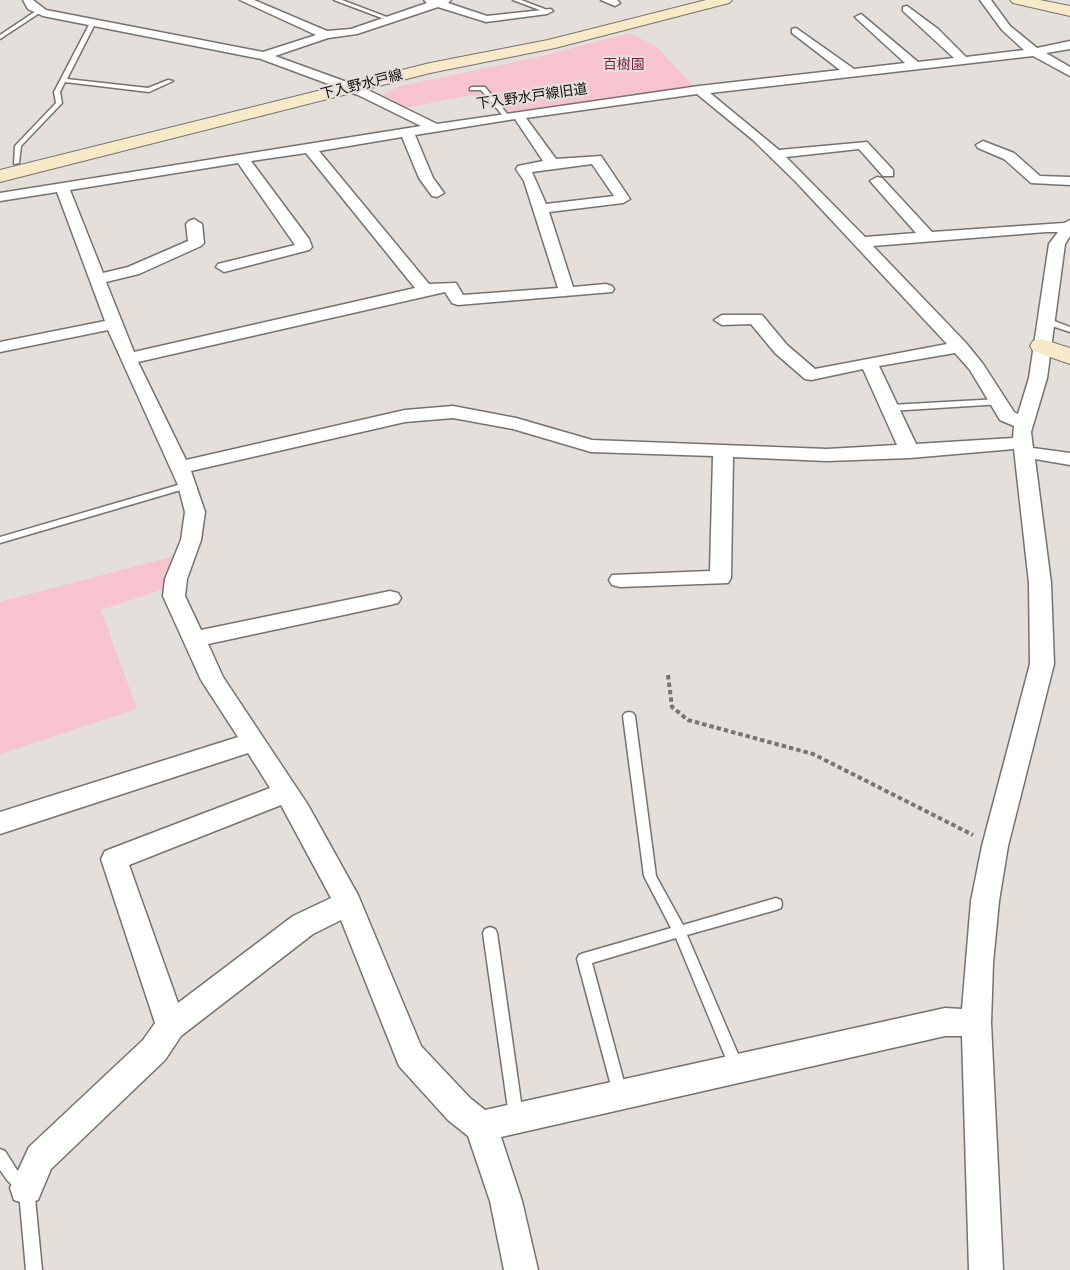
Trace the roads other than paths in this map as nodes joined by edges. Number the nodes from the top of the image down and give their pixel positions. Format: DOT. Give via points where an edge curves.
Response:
graph roads {
  1 [pos="28,0"];
  2 [pos="245,0"];
  3 [pos="338,0"];
  4 [pos="516,0"];
  5 [pos="684,0"];
  6 [pos="724,0"];
  7 [pos="985,0"];
  8 [pos="1018,0"];
  9 [pos="437,1"];
  10 [pos="907,9"];
  11 [pos="547,11"];
  12 [pos="1070,11"];
  13 [pos="38,12"];
  14 [pos="861,17"];
  15 [pos="389,19"];
  16 [pos="93,22"];
  17 [pos="796,31"];
  18 [pos="326,35"];
  19 [pos="0,37"];
  20 [pos="1070,45"];
  21 [pos="1035,53"];
  22 [pos="264,56"];
  23 [pos="962,60"];
  24 [pos="914,64"];
  25 [pos="850,72"];
  26 [pos="1070,72"];
  27 [pos="63,80"];
  28 [pos="170,81"];
  29 [pos="347,86"];
  30 [pos="472,89"];
  31 [pos="699,90"];
  32 [pos="512,116"];
  33 [pos="435,128"];
  34 [pos="407,132"];
  35 [pos="983,145"];
  36 [pos="309,147"];
  37 [pos="775,154"];
  38 [pos="241,158"];
  39 [pos="552,164"];
  40 [pos="8,169"];
  41 [pos="1070,181"];
  42 [pos="62,187"];
  43 [pos="27,193"];
  44 [pos="437,193"];
  45 [pos="0,197"];
  46 [pos="539,209"];
  47 [pos="194,224"];
  48 [pos="1068,227"];
  49 [pos="928,237"];
  50 [pos="862,242"];
  51 [pos="1063,256"];
  52 [pos="224,267"];
  53 [pos="96,279"];
  54 [pos="606,289"];
  55 [pos="425,290"];
  56 [pos="567,292"];
  57 [pos="722,320"];
  58 [pos="1046,321"];
  59 [pos="113,324"];
  60 [pos="1070,330"];
  61 [pos="1042,346"];
  62 [pos="0,347"];
  63 [pos="960,347"];
  64 [pos="1070,357"];
  65 [pos="128,359"];
  66 [pos="869,362"];
  67 [pos="999,402"];
  68 [pos="890,408"];
  69 [pos="1024,440"];
  70 [pos="910,452"];
  71 [pos="723,453"];
  72 [pos="1070,459"];
  73 [pos="185,476"];
  74 [pos="0,540"];
  75 [pos="620,580"];
  76 [pos="390,598"];
  77 [pos="194,639"];
  78 [pos="629,716"];
  79 [pos="253,742"];
  80 [pos="287,792"];
  81 [pos="0,823"];
  82 [pos="348,903"];
  83 [pos="776,904"];
  84 [pos="490,933"];
  85 [pos="680,933"];
  86 [pos="976,1023"];
  87 [pos="171,1026"];
  88 [pos="737,1068"];
  89 [pos="621,1097"];
  90 [pos="517,1119"];
  91 [pos="481,1126"];
  92 [pos="0,1156"];
  93 [pos="26,1188"];
  94 [pos="34,1270"];
  95 [pos="521,1270"];
  96 [pos="986,1270"];
  1 -- 13 [label="street"];
  2 -- 18 [label="street"];
  3 -- 15 [label="lane"];
  4 -- 11 [label="lane"];
  5 -- 29 [label="main road, 下入野水戸線"];
  6 -- 29 [label="main road, 下入野水戸線" via="549,45"];
  7 -- 21 [label="street" via="1006,28"];
  8 -- 12 [label="main road"];
  9 -- 11 [label="street" via="486,19"];
  9 -- 15 [label="street"];
  10 -- 23 [label="street"];
  13 -- 16 [label="street"];
  13 -- 19 [label="lane"];
  14 -- 24 [label="street"];
  15 -- 18 [label="street" via="353,32"];
  16 -- 22 [label="street"];
  16 -- 27 [label="lane"];
  17 -- 25 [label="street"];
  18 -- 22 [label="street"];
  20 -- 21 [label="street, 下入野水戸線旧道"];
  21 -- 23 [label="street, 下入野水戸線旧道"];
  21 -- 26 [label="street"];
  22 -- 29 [label="street"];
  23 -- 24 [label="street, 下入野水戸線旧道"];
  24 -- 25 [label="street, 下入野水戸線旧道"];
  25 -- 31 [label="street, 下入野水戸線旧道"];
  27 -- 28 [label="lane" via="149,90"];
  27 -- 40 [label="lane" via="57,92 59,104 18,146"];
  29 -- 33 [label="street"];
  29 -- 40 [label="main road, 下入野水戸線"];
  30 -- 32 [label="lane" via="483,88"];
  31 -- 32 [label="street, 下入野水戸線旧道"];
  31 -- 37 [label="street"];
  32 -- 33 [label="street, 下入野水戸線旧道"];
  32 -- 39 [label="street"];
  33 -- 34 [label="street, 下入野水戸線旧道"];
  34 -- 36 [label="street, 下入野水戸線旧道"];
  34 -- 44 [label="street" via="426,178"];
  35 -- 41 [label="street" via="1008,156 1036,180"];
  36 -- 38 [label="street, 下入野水戸線旧道"];
  36 -- 55 [label="street"];
  37 -- 49 [label="street" via="862,145"];
  37 -- 50 [label="street"];
  38 -- 42 [label="street, 下入野水戸線旧道"];
  38 -- 52 [label="street" via="304,247"];
  39 -- 46 [label="street" via="524,169"];
  39 -- 46 [label="street" via="596,159 624,199"];
  40 -- 43 [label="street"];
  42 -- 43 [label="street, 下入野水戸線旧道"];
  42 -- 53 [label="street"];
  43 -- 45 [label="street, 下入野水戸線旧道"];
  46 -- 56 [label="street"];
  47 -- 53 [label="street" via="196,243 133,271"];
  48 -- 49 [label="street"];
  48 -- 51 [label="street" via="1057,244"];
  49 -- 50 [label="street"];
  50 -- 63 [label="street"];
  51 -- 58 [label="street"];
  53 -- 59 [label="street"];
  54 -- 56 [label="street"];
  55 -- 56 [label="street" via="450,286 458,300"];
  55 -- 65 [label="street"];
  57 -- 66 [label="street" via="756,319 810,375"];
  58 -- 60 [label="lane"];
  58 -- 61 [label="street"];
  59 -- 62 [label="street"];
  59 -- 65 [label="street"];
  61 -- 64 [label="main road"];
  61 -- 69 [label="street"];
  63 -- 66 [label="street"];
  63 -- 67 [label="street"];
  65 -- 73 [label="street"];
  66 -- 68 [label="street"];
  67 -- 68 [label="lane"];
  67 -- 69 [label="street"];
  68 -- 70 [label="street"];
  69 -- 70 [label="street"];
  69 -- 72 [label="street"];
  69 -- 86 [label="street" via="1040,583 1042,664 995,846 985,901"];
  70 -- 71 [label="street"];
  71 -- 73 [label="street" via="591,446 516,423 453,412 394,418"];
  71 -- 75 [label="street" via="720,578"];
  73 -- 74 [label="lane"];
  73 -- 77 [label="street" via="195,512 174,596"];
  76 -- 77 [label="street"];
  77 -- 79 [label="street" via="213,680"];
  78 -- 85 [label="lane" via="650,876"];
  79 -- 80 [label="street"];
  79 -- 81 [label="street"];
  80 -- 82 [label="street"];
  80 -- 87 [label="street" via="114,859"];
  82 -- 87 [label="street" via="303,925"];
  82 -- 91 [label="street" via="410,1056 459,1109"];
  83 -- 85 [label="lane"];
  84 -- 90 [label="lane"];
  85 -- 88 [label="lane"];
  85 -- 89 [label="lane" via="584,959"];
  86 -- 88 [label="street" via="945,1022"];
  86 -- 96 [label="street"];
  87 -- 93 [label="street" via="154,1050 40,1158"];
  88 -- 89 [label="street"];
  89 -- 90 [label="street"];
  90 -- 91 [label="street"];
  91 -- 95 [label="street" via="506,1201"];
  92 -- 93 [label="lane"];
  93 -- 94 [label="lane"];
}
